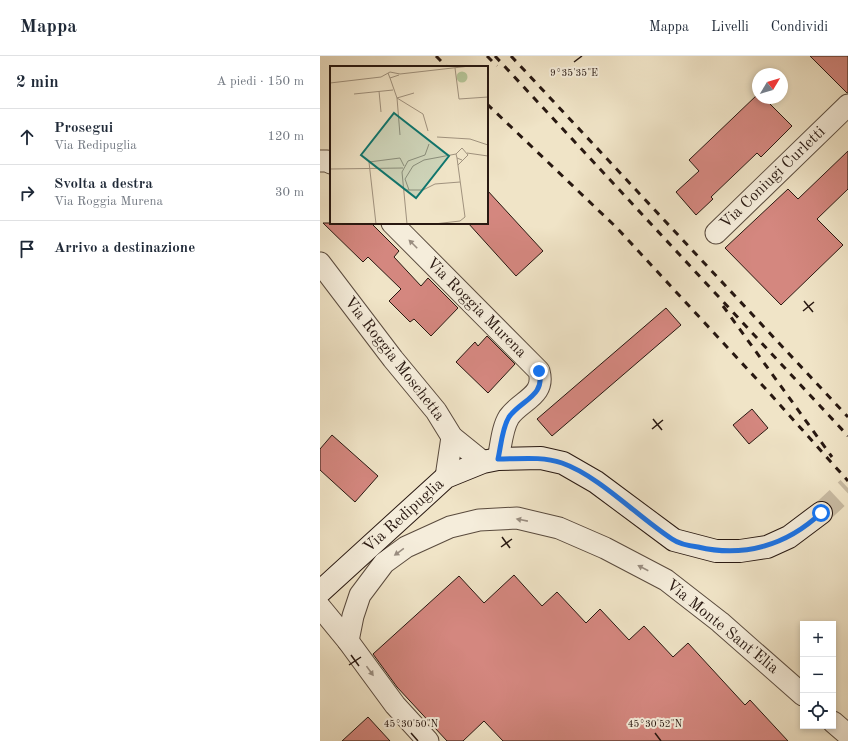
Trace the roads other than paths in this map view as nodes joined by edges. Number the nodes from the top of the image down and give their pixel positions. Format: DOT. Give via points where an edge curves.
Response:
graph roads {
  1 [pos="848,105"];
  2 [pos="320,161"];
  3 [pos="330,162"];
  4 [pos="393,224"];
  5 [pos="716,233"];
  6 [pos="320,263"];
  7 [pos="452,437"];
  8 [pos="491,460"];
  9 [pos="446,477"];
  10 [pos="821,513"];
  11 [pos="320,592"];
  12 [pos="320,607"];
  13 [pos="348,641"];
  14 [pos="801,693"];
  15 [pos="836,725"];
  16 [pos="848,735"];
  17 [pos="428,741"];
  1 -- 5 [label="street, Via Coniugi Curletti"];
  2 -- 3 [label="street"];
  8 -- 4 [label="street, Via Roggia Murena, one-way" via="509,417 538,391 542,380 539,371"];
  6 -- 7 [label="street, Via Roggia Moschetta" via="436,411"];
  7 -- 8 [label="street, Via Roggia Moschetta"];
  7 -- 9 [label="street, Via Roggia Moschetta"];
  8 -- 9 [label="street, Via Redipuglia"];
  8 -- 10 [label="street, Via Redipuglia" via="541,458 562,463 596,482 674,540 716,551 767,547 789,537"];
  9 -- 11 [label="street, Via Redipuglia"];
  12 -- 13 [label="street"];
  14 -- 13 [label="street, Via Monte Sant'Elia, one-way" via="720,622 666,580 605,548 559,528 517,518 479,520 450,527 406,547 384,563 360,595"];
  13 -- 17 [label="street, one-way" via="395,705"];
  15 -- 16 [label="street"];
}
